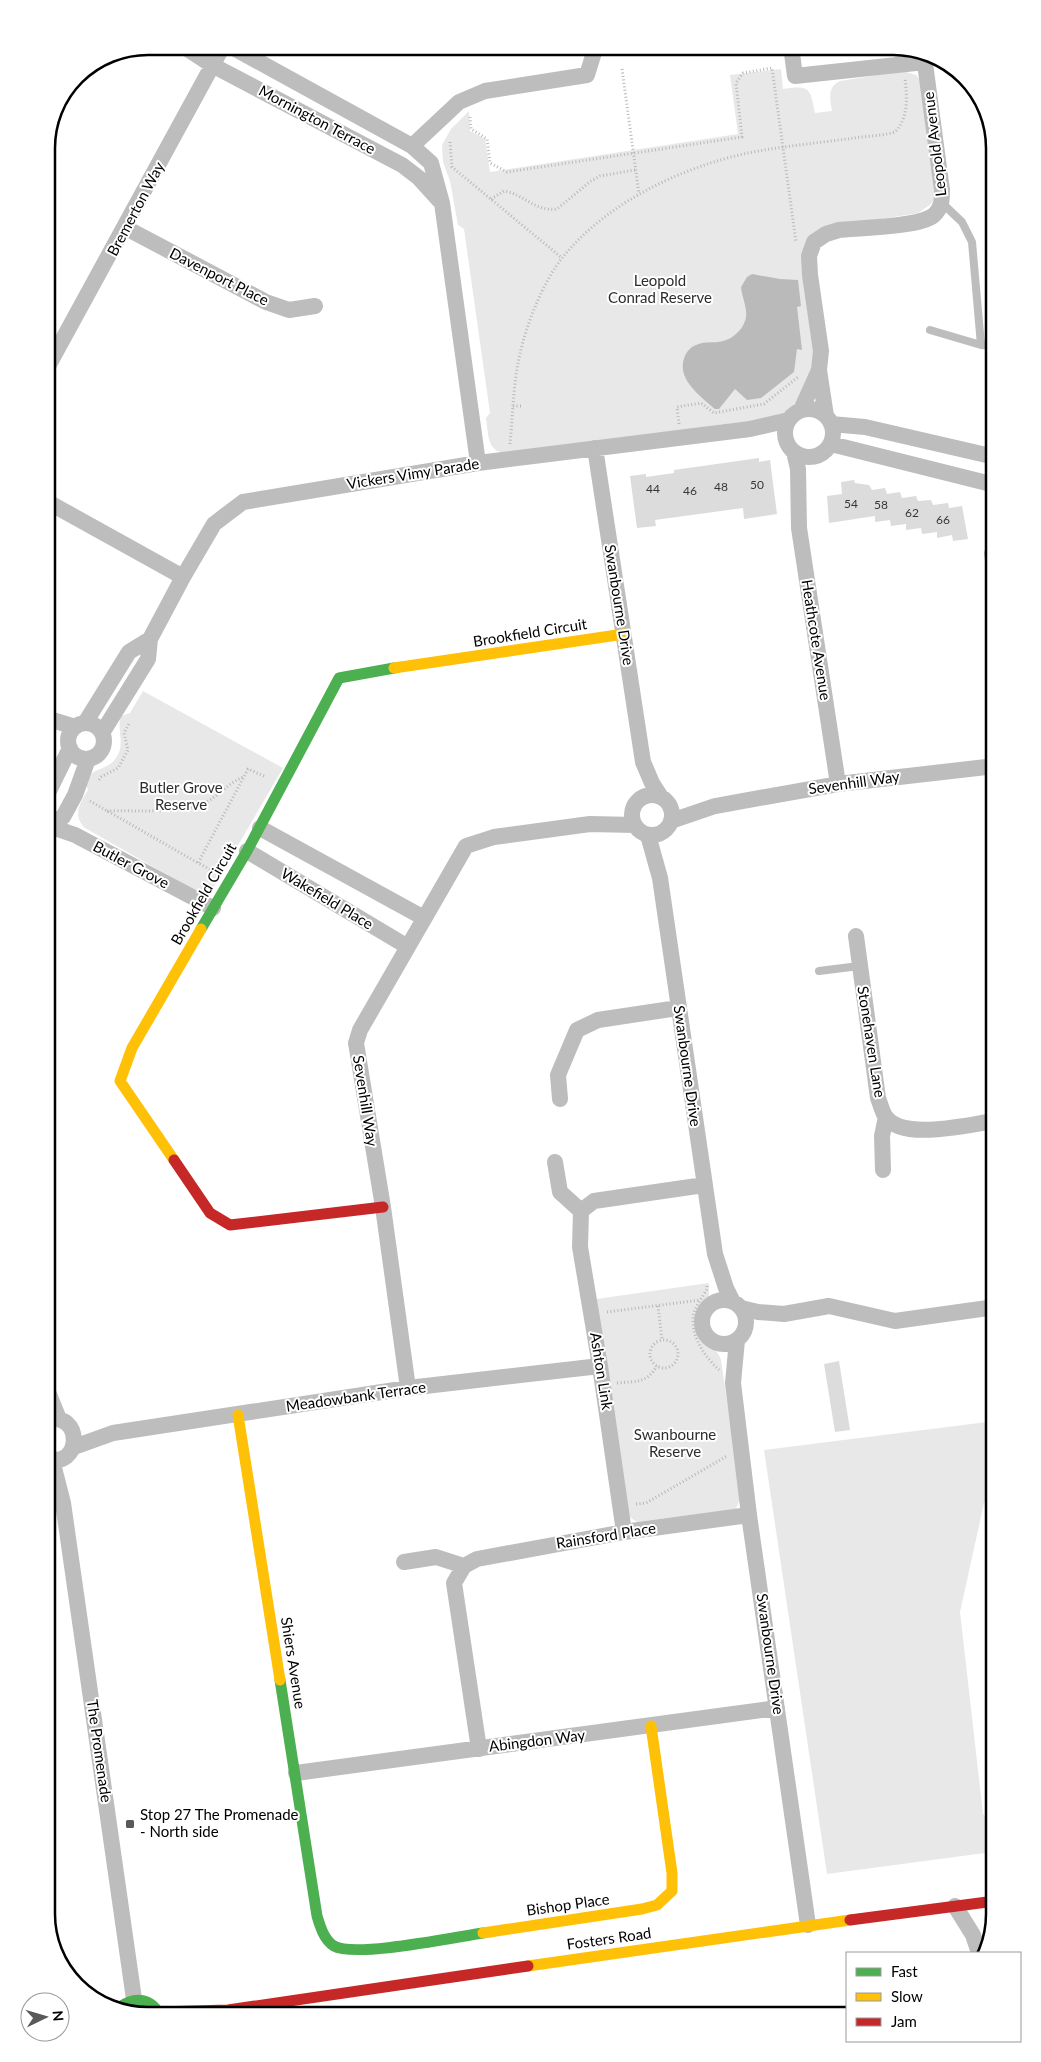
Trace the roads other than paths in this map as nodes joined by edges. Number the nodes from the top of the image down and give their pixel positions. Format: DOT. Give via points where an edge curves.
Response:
graph roads {
  1 [pos="197,55"];
  2 [pos="218,55"];
  3 [pos="246,55"];
  4 [pos="593,55"];
  5 [pos="792,55"];
  6 [pos="921,60"];
  7 [pos="925,61"];
  8 [pos="212,65"];
  9 [pos="412,146"];
  10 [pos="942,203"];
  11 [pos="442,204"];
  12 [pos="126,228"];
  13 [pos="316,306"];
  14 [pos="930,330"];
  15 [pos="982,345"];
  16 [pos="986,345"];
  17 [pos="55,354"];
  18 [pos="819,370"];
  19 [pos="795,415"];
  20 [pos="829,420"];
  21 [pos="750,428"];
  22 [pos="790,446"];
  23 [pos="595,448"];
  24 [pos="825,450"];
  25 [pos="986,454"];
  26 [pos="478,463"];
  27 [pos="986,482"];
  28 [pos="800,494"];
  29 [pos="55,506"];
  30 [pos="183,577"];
  31 [pos="624,634"];
  32 [pos="150,639"];
  33 [pos="55,723"];
  34 [pos="55,728"];
  35 [pos="102,733"];
  36 [pos="74,735"];
  37 [pos="88,759"];
  38 [pos="643,762"];
  39 [pos="986,767"];
  40 [pos="55,777"];
  41 [pos="838,784"];
  42 [pos="665,801"];
  43 [pos="715,806"];
  44 [pos="55,820"];
  45 [pos="648,821"];
  46 [pos="55,827"];
  47 [pos="260,828"];
  48 [pos="246,852"];
  49 [pos="213,908"];
  50 [pos="424,918"];
  51 [pos="856,936"];
  52 [pos="408,947"];
  53 [pos="859,966"];
  54 [pos="819,971"];
  55 [pos="678,1008"];
  56 [pos="560,1099"];
  57 [pos="886,1117"];
  58 [pos="986,1122"];
  59 [pos="555,1162"];
  60 [pos="883,1170"];
  61 [pos="704,1185"];
  62 [pos="383,1207"];
  63 [pos="581,1211"];
  64 [pos="715,1254"];
  65 [pos="707,1302"];
  66 [pos="737,1305"];
  67 [pos="986,1308"];
  68 [pos="784,1314"];
  69 [pos="734,1339"];
  70 [pos="600,1366"];
  71 [pos="408,1388"];
  72 [pos="238,1415"];
  73 [pos="55,1421"];
  74 [pos="72,1430"];
  75 [pos="113,1433"];
  76 [pos="59,1456"];
  77 [pos="749,1515"];
  78 [pos="624,1532"];
  79 [pos="404,1562"];
  80 [pos="464,1566"];
  81 [pos="777,1708"];
  82 [pos="651,1726"];
  83 [pos="479,1749"];
  84 [pos="296,1774"];
  85 [pos="986,1902"];
  86 [pos="955,1906"];
  87 [pos="317,1916"];
  88 [pos="808,1925"];
  89 [pos="978,1950"];
  90 [pos="134,1999"];
  91 [pos="124,2004"];
  92 [pos="154,2007"];
  93 [pos="248,2007"];
  1 -- 8 [label="street, Mornington Terrace"];
  2 -- 8 [label="street, Bremerton Way"];
  3 -- 9 [label="street, Mornington Terrace"];
  4 -- 9 [label="street" via="587,75 485,91 458,102"];
  5 -- 6 [label="street" via="795,76"];
  7 -- 10 [label="street, Leopold Avenue"];
  8 -- 11 [label="street, Mornington Terrace" via="402,165 419,178"];
  8 -- 12 [label="street, Bremerton Way"];
  9 -- 11 [label="street, Mornington Terrace" via="431,163"];
  10 -- 15 [label="lane" via="962,222 972,242"];
  10 -- 18 [label="street, Leopold Avenue" via="934,215 921,221 839,230 814,242 809,256 821,351"];
  11 -- 26 [label="street, Mornington Terrace"];
  12 -- 13 [label="street, Davenport Place" via="266,302 289,310"];
  12 -- 17 [label="street, Bremerton Way"];
  14 -- 15 [label="lane"];
  15 -- 16 [label="lane"];
  18 -- 19 [label="street, Leopold Avenue"];
  18 -- 20 [label="street, Leopold Avenue"];
  19 -- 20 [label="street" via="815,410"];
  19 -- 21 [label="street, Vickers Vimy Parade"];
  19 -- 22 [label="street" via="786,426"];
  20 -- 24 [label="street" via="833,438"];
  20 -- 25 [label="street"];
  21 -- 22 [label="street, Vickers Vimy Parade"];
  21 -- 23 [label="street, Vickers Vimy Parade"];
  22 -- 24 [label="street" via="806,457"];
  22 -- 28 [label="street, Heathcote Avenue" via="798,469"];
  23 -- 26 [label="street, Vickers Vimy Parade"];
  23 -- 31 [label="street, Swanbourne Drive"];
  24 -- 27 [label="street"];
  24 -- 28 [label="street, Heathcote Avenue" via="809,469"];
  26 -- 30 [label="street, Vickers Vimy Parade" via="243,502 214,524"];
  28 -- 41 [label="street, Heathcote Avenue" via="799,528"];
  29 -- 30 [label="street"];
  30 -- 32 [label="street, Vickers Vimy Parade"];
  31 -- 38 [label="street, Swanbourne Drive"];
  31 -- 47 [label="street, Brookfield Circuit" via="339,678"];
  32 -- 35 [label="street, Vickers Vimy Parade" via="148,659"];
  32 -- 36 [label="street" via="128,652"];
  33 -- 36 [label="street"];
  34 -- 36 [label="street"];
  35 -- 36 [label="street" via="95,725"];
  35 -- 37 [label="street" via="102,750"];
  36 -- 37 [label="street" via="77,756"];
  36 -- 40 [label="street"];
  37 -- 44 [label="street" via="63,817"];
  38 -- 42 [label="street, Swanbourne Drive"];
  38 -- 45 [label="street, Swanbourne Drive"];
  39 -- 41 [label="street, Sevenhill Way"];
  41 -- 43 [label="street, Sevenhill Way"];
  42 -- 43 [label="street, Sevenhill Way"];
  42 -- 45 [label="street" via="671,810"];
  42 -- 45 [label="street, Sevenhill Way" via="647,796"];
  43 -- 45 [label="street, Sevenhill Way"];
  45 -- 50 [label="street, Sevenhill Way" via="590,824 494,837 466,846"];
  45 -- 55 [label="street, Swanbourne Drive" via="660,878"];
  46 -- 49 [label="street, Butler Grove"];
  47 -- 48 [label="street, Brookfield Circuit"];
  47 -- 50 [label="street, Wakefield Place"];
  48 -- 49 [label="street, Brookfield Circuit"];
  48 -- 52 [label="street, Wakefield Place"];
  49 -- 62 [label="street, Brookfield Circuit" via="132,1048 120,1080 210,1213 230,1225"];
  50 -- 52 [label="street, Sevenhill Way"];
  51 -- 53 [label="street, Stonehaven Lane"];
  52 -- 62 [label="street, Sevenhill Way" via="360,1030 356,1043"];
  53 -- 54 [label="lane, Stonehaven Lane"];
  53 -- 57 [label="street, Stonehaven Lane" via="878,1098"];
  55 -- 56 [label="street" via="598,1020 577,1030 558,1075"];
  55 -- 61 [label="street, Swanbourne Drive"];
  57 -- 58 [label="street, Stonehaven Lane" via="899,1127 918,1131"];
  57 -- 60 [label="street, Stonehaven Lane" via="882,1136"];
  59 -- 63 [label="street" via="560,1192"];
  61 -- 63 [label="street" via="594,1201"];
  61 -- 64 [label="street, Swanbourne Drive"];
  62 -- 71 [label="street, Sevenhill Way"];
  63 -- 70 [label="street, Ashton Link" via="580,1247"];
  64 -- 65 [label="street, Swanbourne Drive"];
  64 -- 66 [label="street, Swanbourne Drive" via="726,1288"];
  65 -- 66 [label="street" via="722,1300"];
  65 -- 69 [label="street" via="704,1330 708,1337"];
  66 -- 68 [label="street" via="758,1312"];
  66 -- 69 [label="street" via="746,1320"];
  67 -- 68 [label="street" via="895,1321 829,1306"];
  68 -- 69 [label="street"];
  69 -- 77 [label="street, Swanbourne Drive" via="733,1383"];
  70 -- 71 [label="street, Meadowbank Terrace"];
  70 -- 78 [label="street, Ashton Link"];
  71 -- 72 [label="street, Meadowbank Terrace"];
  72 -- 75 [label="street, Meadowbank Terrace"];
  72 -- 84 [label="street, Shiers Avenue"];
  73 -- 74 [label="street" via="68,1424"];
  74 -- 75 [label="street, Meadowbank Terrace"];
  74 -- 76 [label="street, The Promenade" via="75,1436"];
  75 -- 76 [label="street, Meadowbank Terrace"];
  76 -- 90 [label="street, The Promenade"];
  77 -- 78 [label="street, Rainsford Place"];
  77 -- 81 [label="street, Swanbourne Drive"];
  78 -- 80 [label="street, Rainsford Place" via="485,1557"];
  79 -- 80 [label="street" via="436,1557"];
  80 -- 83 [label="street" via="454,1583"];
  81 -- 82 [label="street, Abingdon Way"];
  81 -- 88 [label="street, Swanbourne Drive"];
  82 -- 83 [label="street, Abingdon Way"];
  82 -- 87 [label="street, Bishop Place" via="672,1873 672,1891 657,1904 642,1910 368,1950 335,1946 324,1937"];
  83 -- 84 [label="street, Abingdon Way"];
  84 -- 87 [label="street, Shiers Avenue"];
  85 -- 86 [label="street, Fosters Road"];
  86 -- 88 [label="street, Fosters Road"];
  86 -- 89 [label="street" via="973,1935"];
  88 -- 93 [label="street, Fosters Road"];
  90 -- 91 [label="street"];
  90 -- 92 [label="street" via="150,2002"];
}
